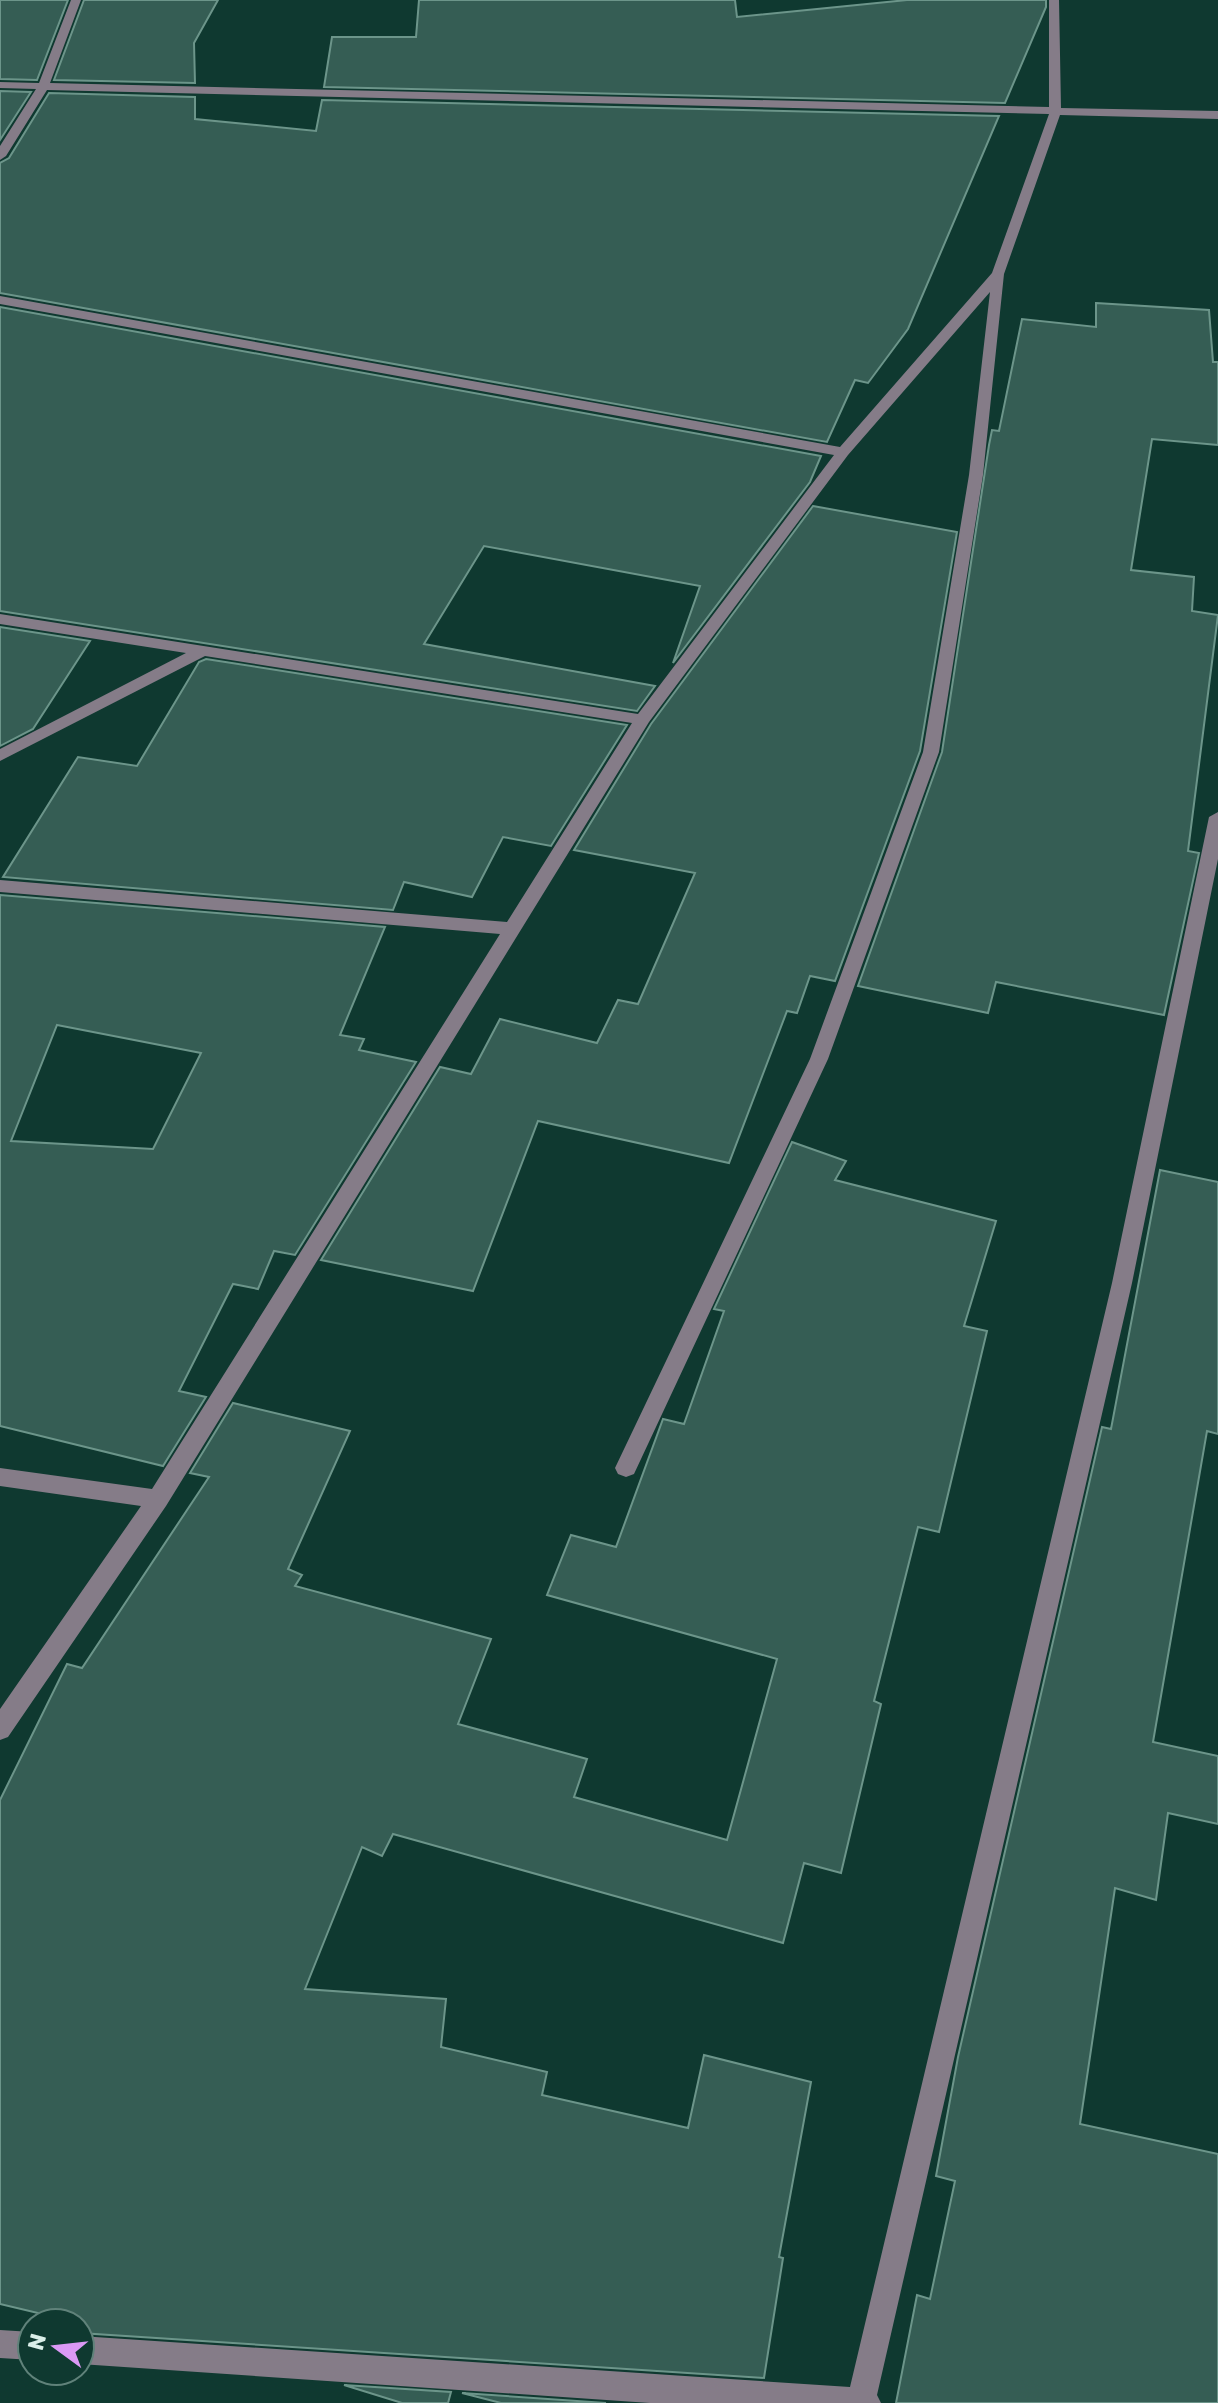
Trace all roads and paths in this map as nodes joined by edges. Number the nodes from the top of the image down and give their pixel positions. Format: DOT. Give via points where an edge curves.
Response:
graph roads {
  1 [pos="76,0"];
  2 [pos="1054,0"];
  3 [pos="0,85"];
  4 [pos="43,87"];
  5 [pos="1055,113"];
  6 [pos="1218,115"];
  7 [pos="0,156"];
  8 [pos="998,274"];
  9 [pos="0,300"];
  10 [pos="843,452"];
  11 [pos="0,619"];
  12 [pos="202,651"];
  13 [pos="642,720"];
  14 [pos="0,756"];
  15 [pos="1218,817"];
  16 [pos="0,886"];
  17 [pos="513,929"];
  18 [pos="626,1468"];
  19 [pos="0,1477"];
  20 [pos="158,1499"];
  21 [pos="0,1729"];
  22 [pos="96,2351"];
  23 [pos="863,2402"];
  1 -- 4 [label="street"];
  2 -- 5 [label="street"];
  3 -- 4 [label="street"];
  4 -- 5 [label="street"];
  4 -- 7 [label="street"];
  5 -- 6 [label="street"];
  5 -- 8 [label="street"];
  8 -- 10 [label="street"];
  8 -- 18 [label="street" via="976,475 931,752 819,1059"];
  9 -- 10 [label="street"];
  10 -- 13 [label="street"];
  11 -- 12 [label="street"];
  12 -- 13 [label="street"];
  12 -- 14 [label="street"];
  13 -- 17 [label="street"];
  15 -- 23 [label="street" via="1122,1283"];
  16 -- 17 [label="street"];
  17 -- 20 [label="street"];
  19 -- 20 [label="street"];
  20 -- 21 [label="street"];
  22 -- 23 [label="street"];
}
